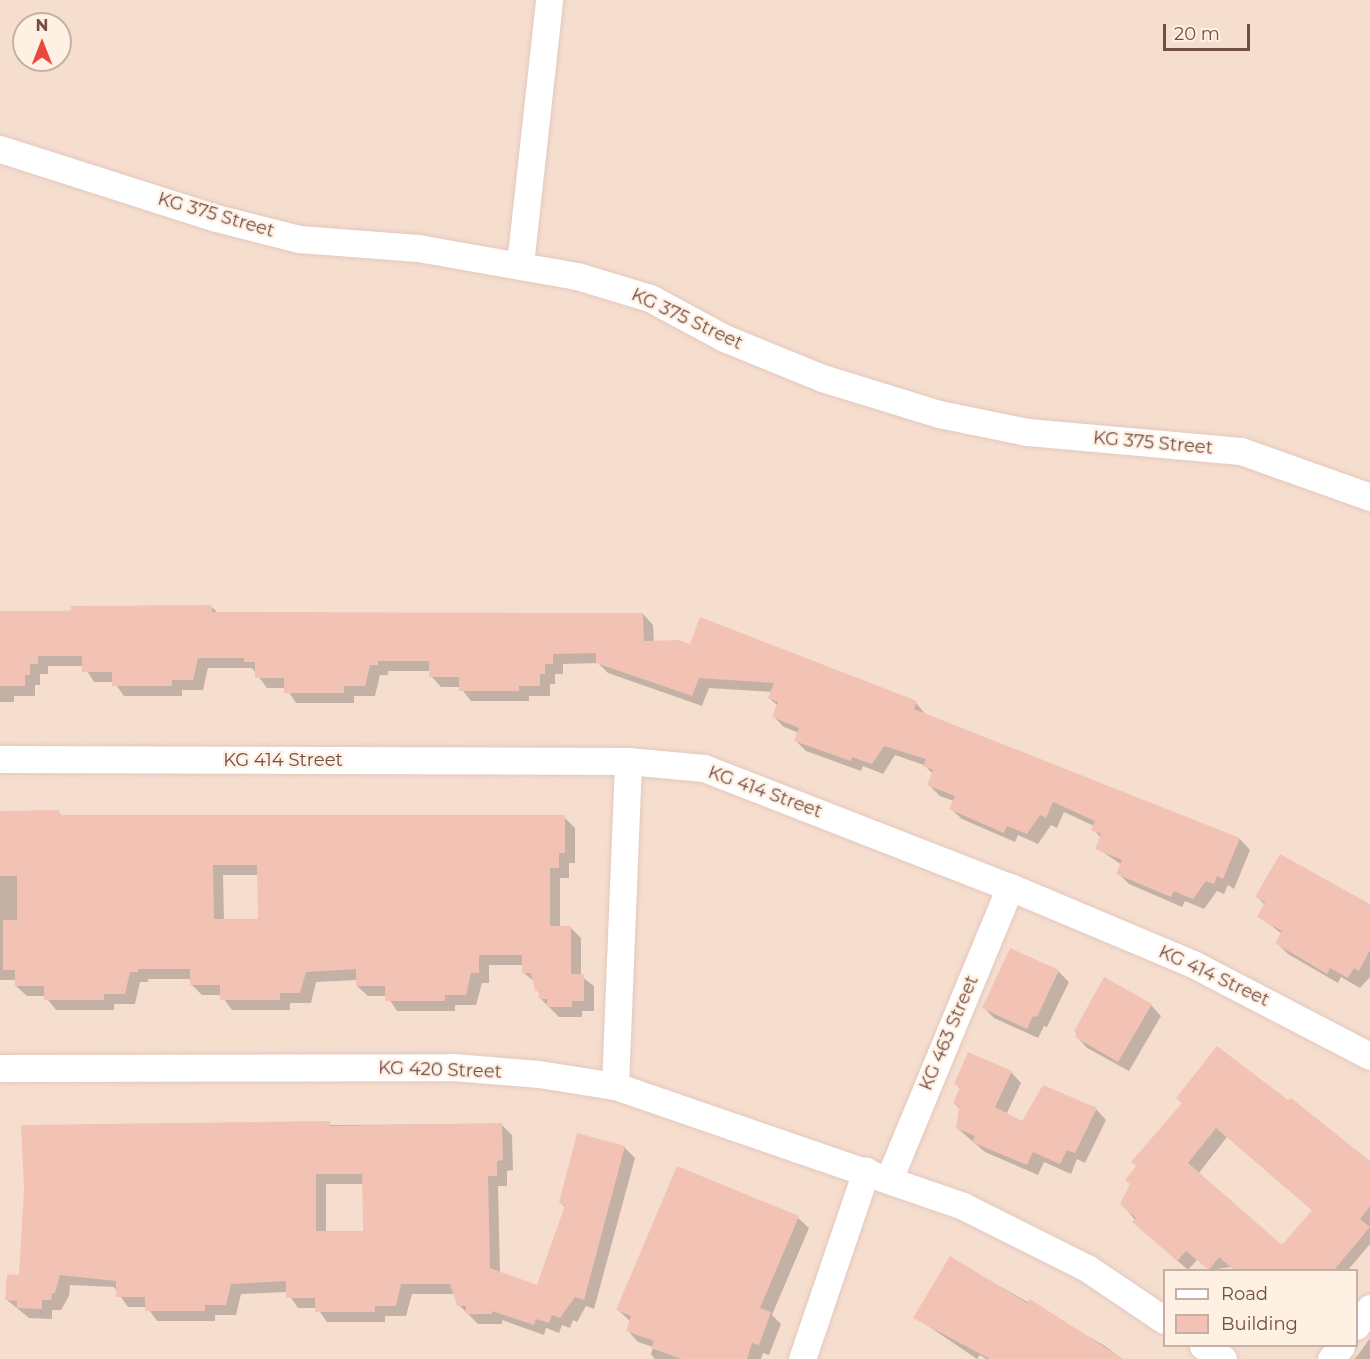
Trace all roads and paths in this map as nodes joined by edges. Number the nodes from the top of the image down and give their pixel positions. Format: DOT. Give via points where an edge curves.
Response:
graph roads {
  1 [pos="549,0"];
  2 [pos="0,149"];
  3 [pos="520,264"];
  4 [pos="1370,498"];
  5 [pos="0,759"];
  6 [pos="628,761"];
  7 [pos="1010,888"];
  8 [pos="1370,1056"];
  9 [pos="0,1068"];
  10 [pos="615,1086"];
  11 [pos="878,1175"];
  12 [pos="1370,1308"];
  13 [pos="1163,1319"];
  14 [pos="1358,1323"];
  15 [pos="1205,1347"];
  16 [pos="1340,1347"];
  17 [pos="802,1359"];
  18 [pos="1223,1359"];
  19 [pos="1331,1359"];
  1 -- 3 [label="street"];
  2 -- 3 [label="street, KG 375 Street" via="216,218 299,239 418,248"];
  3 -- 4 [label="street, KG 375 Street" via="650,298 724,338 822,378 939,414 1027,432 1241,451"];
  5 -- 6 [label="street, KG 414 Street"];
  6 -- 7 [label="street, KG 414 Street" via="704,768"];
  6 -- 10 [label="street"];
  7 -- 8 [label="street, KG 414 Street" via="1193,964"];
  7 -- 11 [label="street, KG 463 Street"];
  9 -- 10 [label="street, KG 420 Street" via="452,1068 539,1074"];
  10 -- 11 [label="street, KG 420 Street"];
  11 -- 13 [label="street, KG 420 Street" via="963,1206 1087,1268"];
  11 -- 17 [label="street, KG 463 Street"];
  12 -- 14 [label="street"];
  15 -- 18 [label="street"];
  16 -- 19 [label="street"];
}
